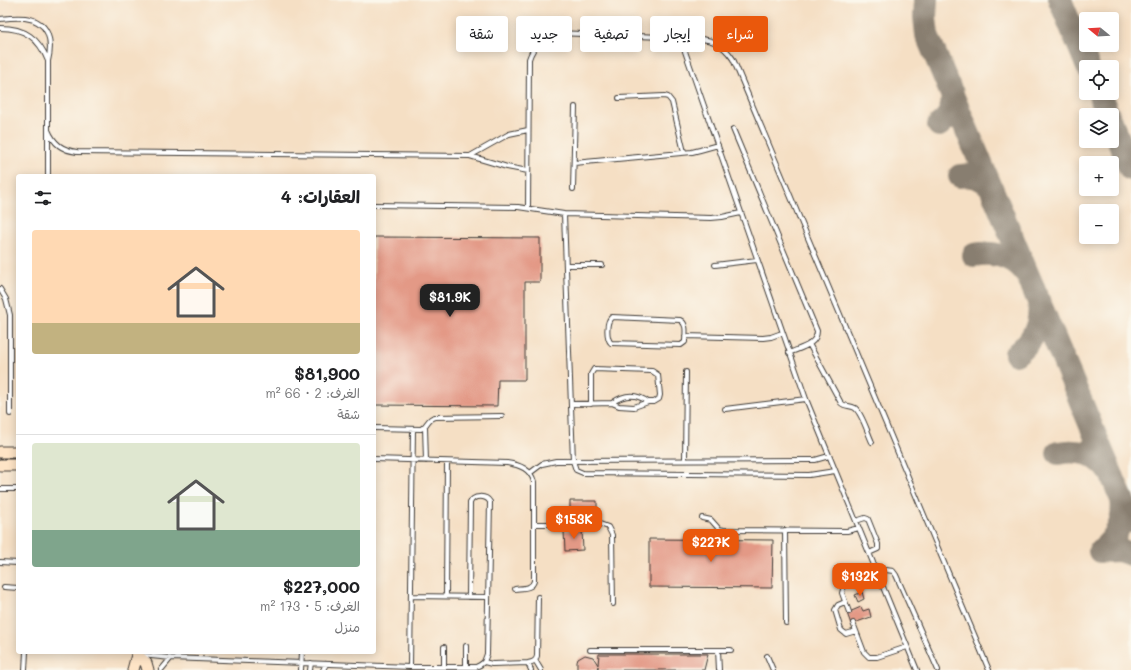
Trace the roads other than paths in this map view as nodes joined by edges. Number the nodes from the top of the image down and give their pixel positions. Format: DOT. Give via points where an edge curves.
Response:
graph roads {
  1 [pos="0,19"];
  2 [pos="0,28"];
  3 [pos="650,36"];
  4 [pos="705,40"];
  5 [pos="685,52"];
  6 [pos="48,61"];
  7 [pos="619,98"];
  8 [pos="576,107"];
  9 [pos="733,129"];
  10 [pos="48,130"];
  11 [pos="528,130"];
  12 [pos="718,144"];
  13 [pos="684,152"];
  14 [pos="470,156"];
  15 [pos="574,163"];
  16 [pos="528,170"];
  17 [pos="48,174"];
  18 [pos="573,189"];
  19 [pos="376,205"];
  20 [pos="528,208"];
  21 [pos="741,213"];
  22 [pos="564,214"];
  23 [pos="757,260"];
  24 [pos="566,265"];
  25 [pos="715,265"];
  26 [pos="602,266"];
  27 [pos="0,290"];
  28 [pos="782,333"];
  29 [pos="685,336"];
  30 [pos="809,344"];
  31 [pos="789,353"];
  32 [pos="686,372"];
  33 [pos="806,399"];
  34 [pos="648,402"];
  35 [pos="612,403"];
  36 [pos="571,404"];
  37 [pos="591,404"];
  38 [pos="725,409"];
  39 [pos="10,414"];
  40 [pos="502,416"];
  41 [pos="425,427"];
  42 [pos="376,428"];
  43 [pos="413,429"];
  44 [pos="872,442"];
  45 [pos="0,452"];
  46 [pos="16,452"];
  47 [pos="829,456"];
  48 [pos="376,459"];
  49 [pos="413,460"];
  50 [pos="685,460"];
  51 [pos="426,461"];
  52 [pos="573,461"];
  53 [pos="447,462"];
  54 [pos="0,465"];
  55 [pos="16,465"];
  56 [pos="835,471"];
  57 [pos="530,472"];
  58 [pos="0,489"];
  59 [pos="16,489"];
  60 [pos="702,518"];
  61 [pos="856,521"];
  62 [pos="534,524"];
  63 [pos="859,528"];
  64 [pos="785,530"];
  65 [pos="869,553"];
  66 [pos="0,562"];
  67 [pos="16,563"];
  68 [pos="877,574"];
  69 [pos="4,587"];
  70 [pos="16,588"];
  71 [pos="515,589"];
  72 [pos="411,596"];
  73 [pos="446,596"];
  74 [pos="469,597"];
  75 [pos="488,597"];
  76 [pos="538,597"];
  77 [pos="845,602"];
  78 [pos="613,604"];
  79 [pos="849,612"];
  80 [pos="786,623"];
  81 [pos="853,623"];
  82 [pos="856,631"];
  83 [pos="466,646"];
  84 [pos="907,646"];
  85 [pos="444,647"];
  86 [pos="590,650"];
  87 [pos="718,650"];
  88 [pos="730,650"];
  89 [pos="26,654"];
  90 [pos="137,654"];
  91 [pos="302,654"];
  92 [pos="767,656"];
  93 [pos="171,658"];
  94 [pos="535,660"];
  95 [pos="484,662"];
  96 [pos="301,663"];
  97 [pos="311,663"];
  98 [pos="528,663"];
  99 [pos="326,664"];
  100 [pos="410,667"];
  101 [pos="444,667"];
  102 [pos="466,667"];
  103 [pos="25,670"];
  104 [pos="133,670"];
  105 [pos="148,670"];
  106 [pos="161,670"];
  107 [pos="301,670"];
  108 [pos="310,670"];
  109 [pos="323,670"];
  110 [pos="531,670"];
  111 [pos="541,670"];
  112 [pos="719,670"];
  113 [pos="773,670"];
  114 [pos="917,670"];
  115 [pos="938,670"];
  116 [pos="989,670"];
  1 -- 6 [label="lane" via="25,18 40,24 47,32 50,42"];
  2 -- 6 [label="lane" via="16,29 28,34 42,49"];
  3 -- 11 [label="lane" via="556,33 545,38 534,48 528,59"];
  4 -- 116 [label="lane" via="716,42 733,59"];
  5 -- 12 [label="lane"];
  6 -- 10 [label="lane"];
  7 -- 13 [label="lane" via="668,97 672,102"];
  8 -- 15 [label="lane"];
  9 -- 30 [label="lane" via="816,329 817,337"];
  10 -- 14 [label="lane" via="52,140 58,145 77,152"];
  10 -- 17 [label="lane"];
  11 -- 14 [label="lane" via="509,134"];
  11 -- 16 [label="lane"];
  12 -- 13 [label="lane"];
  12 -- 21 [label="lane"];
  13 -- 15 [label="lane"];
  14 -- 16 [label="lane" via="507,167"];
  15 -- 18 [label="lane"];
  16 -- 20 [label="lane"];
  19 -- 20 [label="lane"];
  20 -- 22 [label="lane"];
  21 -- 22 [label="lane" via="711,218"];
  21 -- 23 [label="lane"];
  22 -- 24 [label="lane"];
  23 -- 25 [label="lane"];
  23 -- 28 [label="lane"];
  24 -- 26 [label="lane"];
  24 -- 36 [label="lane"];
  27 -- 39 [label="lane" via="6,299 10,315"];
  28 -- 29 [label="lane" via="763,338"];
  28 -- 31 [label="lane"];
  29 -- 29 [label="lane" via="685,324 680,320 612,317 609,320 608,340 612,343 681,345 685,342"];
  30 -- 31 [label="lane"];
  30 -- 44 [label="lane" via="841,403 854,407 858,412"];
  31 -- 33 [label="lane"];
  32 -- 50 [label="lane"];
  33 -- 38 [label="lane"];
  33 -- 47 [label="lane"];
  34 -- 35 [label="lane" via="634,407"];
  34 -- 35 [label="lane" via="630,395"];
  34 -- 37 [label="lane" via="654,402 660,397 657,373 596,369 591,374"];
  35 -- 37 [label="lane"];
  36 -- 37 [label="lane"];
  36 -- 52 [label="lane"];
  40 -- 41 [label="lane" via="433,417"];
  41 -- 43 [label="lane"];
  41 -- 51 [label="lane"];
  42 -- 43 [label="lane"];
  43 -- 49 [label="lane"];
  45 -- 46 [label="street"];
  47 -- 50 [label="lane" via="815,460"];
  47 -- 56 [label="lane"];
  48 -- 49 [label="lane"];
  49 -- 51 [label="lane"];
  49 -- 72 [label="lane"];
  50 -- 52 [label="lane"];
  51 -- 53 [label="lane"];
  52 -- 56 [label="lane" via="576,470 583,473 809,475"];
  52 -- 57 [label="lane" via="548,462"];
  53 -- 57 [label="lane" via="507,463 521,466"];
  53 -- 73 [label="lane"];
  54 -- 55 [label="street"];
  56 -- 61 [label="lane"];
  57 -- 62 [label="lane" via="534,482"];
  58 -- 59 [label="lane"];
  60 -- 64 [label="lane" via="711,520 724,530"];
  61 -- 63 [label="lane"];
  61 -- 65 [label="lane" via="868,519 878,544 878,549"];
  62 -- 71 [label="lane" via="533,583 530,587"];
  62 -- 78 [label="lane" via="600,524 608,527 612,535"];
  63 -- 64 [label="lane" via="847,531"];
  63 -- 65 [label="lane"];
  64 -- 80 [label="lane"];
  65 -- 68 [label="lane"];
  66 -- 67 [label="lane"];
  68 -- 77 [label="lane" via="844,586 842,591"];
  68 -- 84 [label="lane"];
  68 -- 115 [label="lane" via="888,570 894,573"];
  69 -- 70 [label="lane"];
  72 -- 73 [label="lane"];
  72 -- 100 [label="lane"];
  73 -- 74 [label="lane"];
  74 -- 75 [label="lane"];
  74 -- 75 [label="lane" via="470,503 475,497 487,498 490,502"];
  75 -- 95 [label="lane" via="487,654"];
  76 -- 94 [label="lane"];
  77 -- 79 [label="lane"];
  77 -- 82 [label="lane" via="838,605 835,610 841,630 846,634"];
  81 -- 82 [label="lane"];
  82 -- 84 [label="lane" via="864,652 869,657 877,657"];
  83 -- 102 [label="lane"];
  84 -- 114 [label="lane"];
  85 -- 101 [label="lane"];
  86 -- 87 [label="lane"];
  87 -- 88 [label="lane"];
  87 -- 112 [label="lane"];
  89 -- 103 [label="lane"];
  90 -- 93 [label="lane"];
  90 -- 104 [label="street"];
  90 -- 105 [label="street" via="146,663"];
  91 -- 96 [label="lane"];
  92 -- 113 [label="lane"];
  93 -- 96 [label="lane"];
  93 -- 106 [label="lane"];
  94 -- 98 [label="lane"];
  94 -- 111 [label="lane"];
  95 -- 98 [label="lane"];
  95 -- 102 [label="lane" via="476,667"];
  96 -- 97 [label="lane"];
  96 -- 107 [label="lane"];
  97 -- 99 [label="lane"];
  97 -- 108 [label="lane"];
  98 -- 110 [label="lane"];
  99 -- 100 [label="lane"];
  99 -- 109 [label="lane"];
  100 -- 101 [label="lane"];
  101 -- 102 [label="lane"];
}
